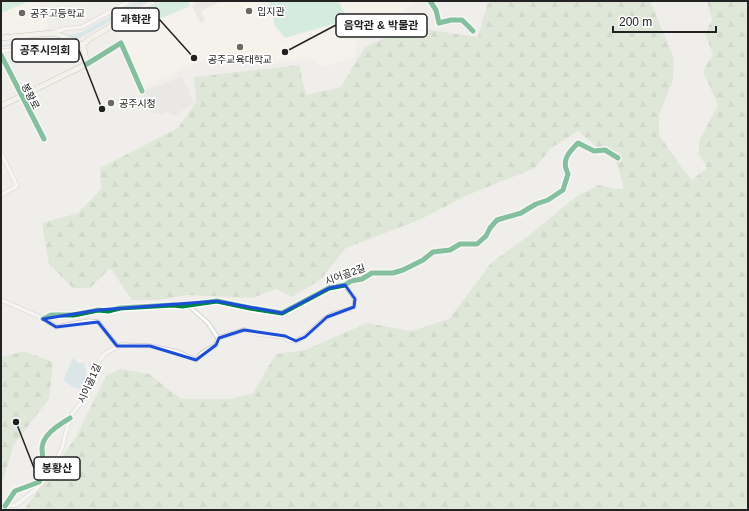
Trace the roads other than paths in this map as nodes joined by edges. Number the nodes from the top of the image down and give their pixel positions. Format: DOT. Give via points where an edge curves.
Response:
graph roads {
  1 [pos="130,1"];
  2 [pos="154,1"];
  3 [pos="430,1"];
  4 [pos="473,31"];
  5 [pos="52,33"];
  6 [pos="1,38"];
  7 [pos="83,45"];
  8 [pos="1,51"];
  9 [pos="1,55"];
  10 [pos="87,64"];
  11 [pos="142,91"];
  12 [pos="21,96"];
  13 [pos="1,106"];
  14 [pos="44,139"];
  15 [pos="1,153"];
  16 [pos="618,158"];
  17 [pos="1,195"];
  18 [pos="345,285"];
  19 [pos="1,300"];
  20 [pos="188,305"];
  21 [pos="42,319"];
  22 [pos="218,338"];
  23 [pos="117,346"];
  24 [pos="70,418"];
  25 [pos="5,506"];
  26 [pos="1,509"];
  1 -- 5 [label="street" via="82,27"];
  2 -- 7 [label="main road"];
  3 -- 4 [label="street" via="436,10 439,23 462,20"];
  5 -- 6 [label="main road"];
  5 -- 7 [label="main road"];
  7 -- 8 [label="street"];
  7 -- 10 [label="main road"];
  9 -- 12 [label="street, 봉황로"];
  10 -- 11 [label="street" via="121,44"];
  10 -- 12 [label="main road, 봉황로"];
  12 -- 13 [label="main road, 봉황로"];
  12 -- 14 [label="street, 봉황로"];
  15 -- 17 [label="street" via="17,186"];
  16 -- 18 [label="street, 시어골2길" via="605,150 594,151 578,143 568,153 564,163 568,174 565,188 522,213 497,220 486,236 476,244 460,244 450,250 433,252 403,270 393,273 372,273"];
  18 -- 20 [label="street, 시어골2길" via="329,288 282,313 217,301"];
  18 -- 22 [label="street" via="355,299 354,307 337,311 327,317 300,340 292,341 286,337 244,330"];
  19 -- 21 [label="street"];
  20 -- 21 [label="street, 시어골2길" via="120,308 74,315 51,315"];
  20 -- 22 [label="street" via="208,323"];
  21 -- 23 [label="street" via="56,327 89,321 98,322"];
  22 -- 23 [label="street" via="216,345 196,360 178,352 150,346"];
  23 -- 24 [label="street, 시어골1길" via="104,354 97,363 84,398"];
  24 -- 25 [label="street, 시어골1길" via="62,448 47,479 16,505"];
  24 -- 25 [label="street" via="57,426 44,442 40,482 15,491"];
  25 -- 26 [label="street, 시어골1길"];
}
